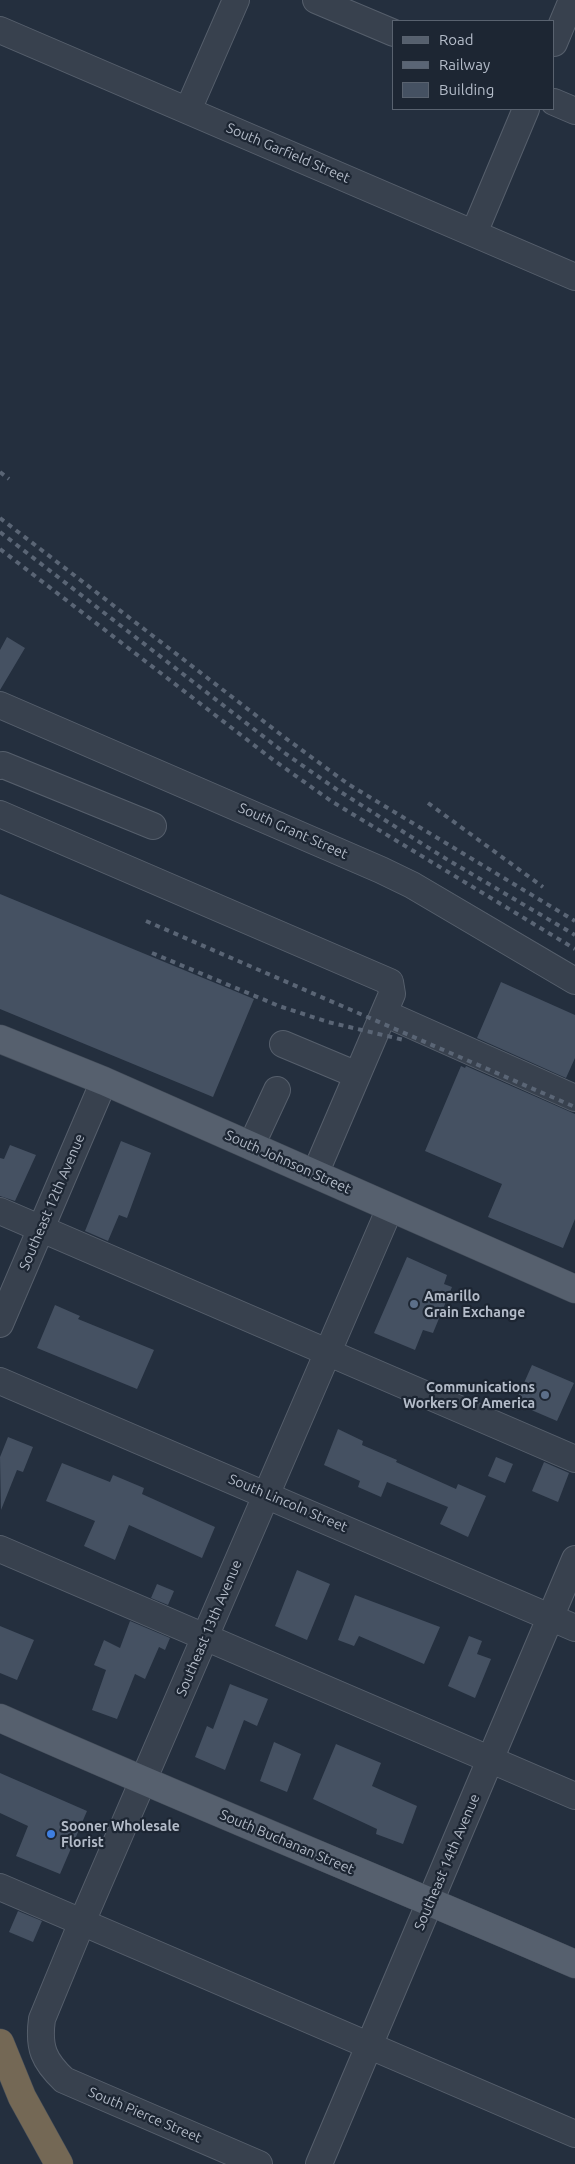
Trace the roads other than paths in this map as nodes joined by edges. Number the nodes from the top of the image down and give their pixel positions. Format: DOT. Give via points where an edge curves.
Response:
graph roads {
  1 [pos="236,0"];
  2 [pos="316,0"];
  3 [pos="572,0"];
  4 [pos="0,30"];
  5 [pos="392,32"];
  6 [pos="555,41"];
  7 [pos="555,102"];
  8 [pos="188,110"];
  9 [pos="526,110"];
  10 [pos="575,111"];
  11 [pos="474,233"];
  12 [pos="575,277"];
  13 [pos="0,705"];
  14 [pos="0,766"];
  15 [pos="0,814"];
  16 [pos="153,826"];
  17 [pos="575,981"];
  18 [pos="384,1013"];
  19 [pos="0,1039"];
  20 [pos="283,1044"];
  21 [pos="357,1075"];
  22 [pos="104,1080"];
  23 [pos="277,1090"];
  24 [pos="575,1098"];
  25 [pos="251,1146"];
  26 [pos="315,1174"];
  27 [pos="390,1208"];
  28 [pos="0,1211"];
  29 [pos="41,1228"];
  30 [pos="575,1289"];
  31 [pos="0,1324"];
  32 [pos="329,1354"];
  33 [pos="0,1380"];
  34 [pos="575,1459"];
  35 [pos="267,1494"];
  36 [pos="0,1549"];
  37 [pos="575,1559"];
  38 [pos="550,1617"];
  39 [pos="575,1628"];
  40 [pos="205,1637"];
  41 [pos="0,1718"];
  42 [pos="491,1760"];
  43 [pos="143,1782"];
  44 [pos="575,1796"];
  45 [pos="0,1887"];
  46 [pos="430,1902"];
  47 [pos="82,1922"];
  48 [pos="575,1964"];
  49 [pos="0,2043"];
  50 [pos="368,2045"];
  51 [pos="42,2052"];
  52 [pos="0,2089"];
  53 [pos="575,2134"];
  54 [pos="37,2164"];
  55 [pos="59,2164"];
  56 [pos="259,2164"];
  57 [pos="319,2164"];
  1 -- 8 [label="street"];
  2 -- 5 [label="street"];
  3 -- 6 [label="street"];
  4 -- 8 [label="street, South Garfield Street"];
  7 -- 10 [label="street"];
  8 -- 11 [label="street, South Garfield Street"];
  9 -- 11 [label="street"];
  11 -- 12 [label="street, South Garfield Street"];
  13 -- 17 [label="street, South Grant Street" via="381,870"];
  14 -- 16 [label="street"];
  15 -- 18 [label="street" via="390,982 392,994"];
  18 -- 21 [label="street"];
  18 -- 24 [label="street"];
  19 -- 22 [label="main road, South Johnson Street"];
  20 -- 21 [label="street"];
  21 -- 26 [label="street"];
  22 -- 25 [label="main road, South Johnson Street"];
  22 -- 29 [label="street, Southeast 12th Avenue"];
  23 -- 25 [label="street"];
  25 -- 26 [label="main road, South Johnson Street"];
  26 -- 27 [label="main road, South Johnson Street"];
  27 -- 30 [label="main road, South Johnson Street"];
  27 -- 32 [label="street, Southeast 13th Avenue"];
  28 -- 29 [label="street"];
  29 -- 31 [label="street, Southeast 12th Avenue"];
  29 -- 32 [label="street"];
  32 -- 34 [label="street"];
  32 -- 35 [label="street, Southeast 13th Avenue"];
  33 -- 35 [label="street, South Lincoln Street"];
  35 -- 38 [label="street, South Lincoln Street"];
  35 -- 40 [label="street, Southeast 13th Avenue"];
  36 -- 40 [label="street"];
  37 -- 38 [label="street, Southeast 14th Avenue"];
  38 -- 39 [label="street, South Lincoln Street"];
  38 -- 42 [label="street, Southeast 14th Avenue"];
  40 -- 42 [label="street"];
  40 -- 43 [label="street, Southeast 13th Avenue"];
  41 -- 43 [label="main road, South Buchanan Street"];
  42 -- 44 [label="street"];
  42 -- 46 [label="street, Southeast 14th Avenue"];
  43 -- 46 [label="main road, South Buchanan Street"];
  43 -- 47 [label="street, Southeast 13th Avenue"];
  45 -- 47 [label="street"];
  46 -- 48 [label="main road, South Buchanan Street"];
  46 -- 50 [label="street, Southeast 14th Avenue"];
  47 -- 50 [label="street"];
  47 -- 51 [label="street, Southeast 13th Avenue" via="42,2019"];
  49 -- 55 [label="highway" via="22,2097"];
  50 -- 53 [label="street"];
  50 -- 57 [label="street, Southeast 14th Avenue"];
  51 -- 56 [label="street, South Pierce Street" via="51,2068 64,2080"];
  52 -- 54 [label="highway"];
}
